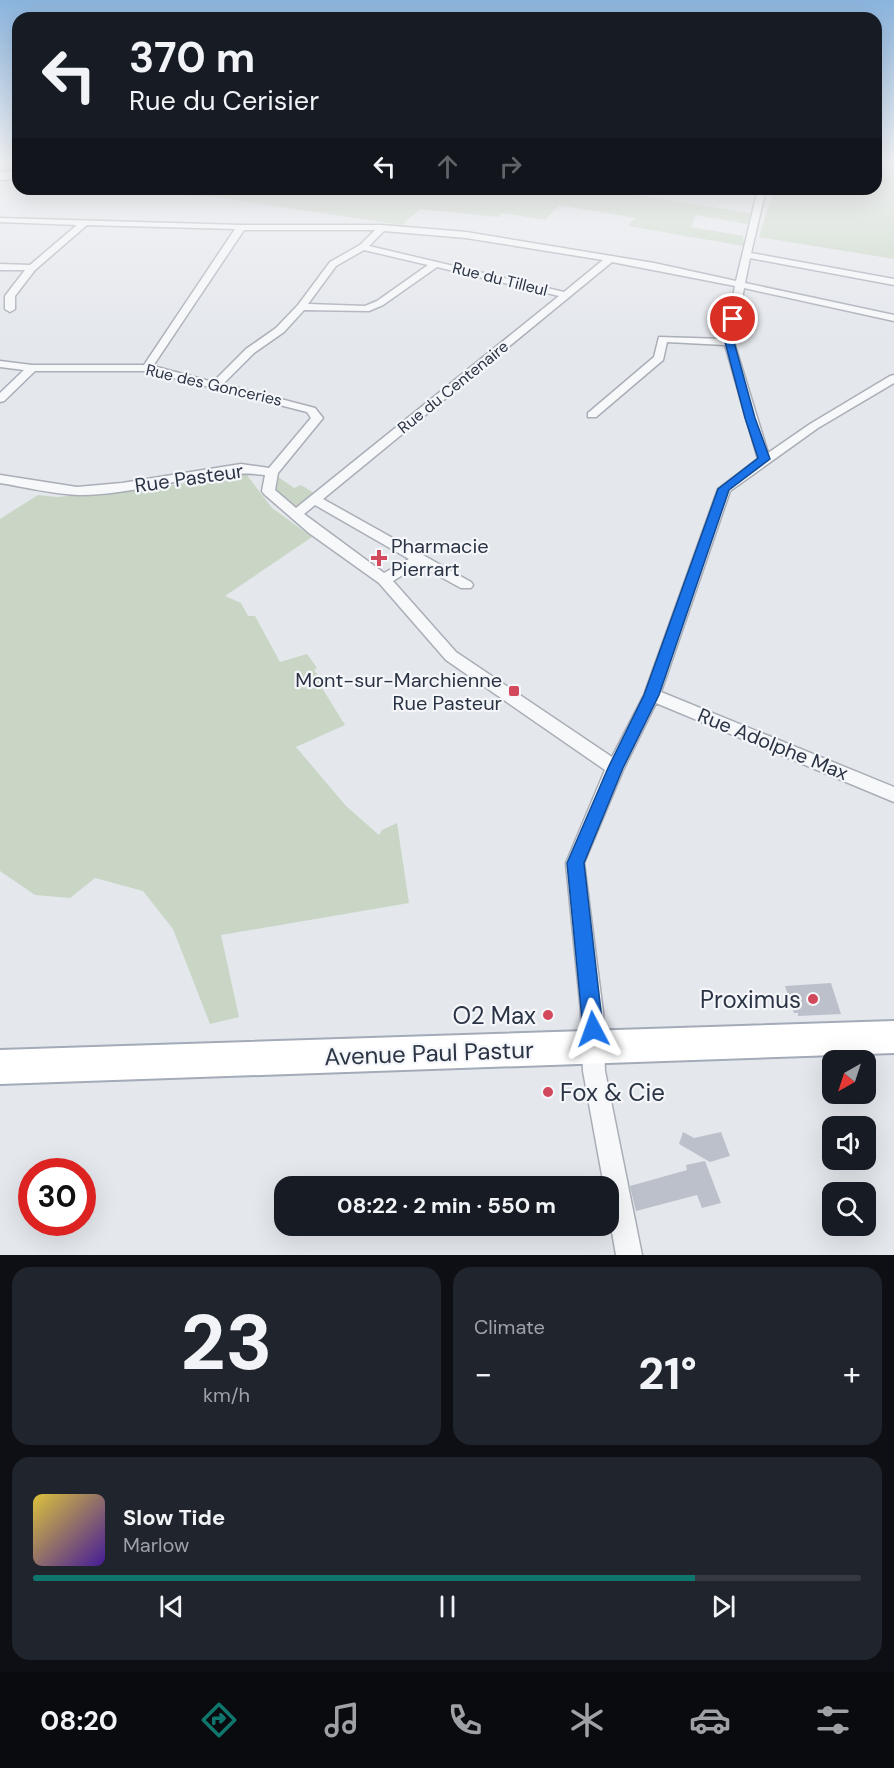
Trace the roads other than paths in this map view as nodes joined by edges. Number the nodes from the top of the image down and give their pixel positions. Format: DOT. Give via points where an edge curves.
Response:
graph roads {
  1 [pos="54,223"];
  2 [pos="754,223"];
  3 [pos="84,224"];
  4 [pos="241,227"];
  5 [pos="382,228"];
  6 [pos="363,247"];
  7 [pos="746,255"];
  8 [pos="610,259"];
  9 [pos="435,264"];
  10 [pos="0,267"];
  11 [pos="32,268"];
  12 [pos="894,282"];
  13 [pos="742,284"];
  14 [pos="566,295"];
  15 [pos="301,307"];
  16 [pos="10,309"];
  17 [pos="894,318"];
  18 [pos="729,342"];
  19 [pos="0,364"];
  20 [pos="32,368"];
  21 [pos="147,368"];
  22 [pos="894,378"];
  23 [pos="215,386"];
  24 [pos="0,399"];
  25 [pos="592,416"];
  26 [pos="764,459"];
  27 [pos="272,472"];
  28 [pos="0,479"];
  29 [pos="315,500"];
  30 [pos="295,515"];
  31 [pos="418,559"];
  32 [pos="384,580"];
  33 [pos="466,585"];
  34 [pos="652,695"];
  35 [pos="615,768"];
  36 [pos="894,795"];
  37 [pos="894,1037"];
  38 [pos="594,1047"];
  39 [pos="0,1067"];
  40 [pos="629,1255"];
  1 -- 3 [label="street"];
  2 -- 7 [label="street"];
  3 -- 4 [label="street"];
  3 -- 11 [label="street"];
  4 -- 5 [label="street"];
  4 -- 21 [label="street"];
  5 -- 6 [label="street"];
  5 -- 8 [label="street" via="466,235"];
  6 -- 9 [label="street, Rue du Tilleul"];
  6 -- 15 [label="street" via="333,264"];
  7 -- 12 [label="street"];
  7 -- 13 [label="street"];
  8 -- 13 [label="street"];
  8 -- 14 [label="street, Rue du Centenaire"];
  9 -- 14 [label="street, Rue du Tilleul"];
  9 -- 15 [label="street" via="366,309"];
  10 -- 11 [label="street"];
  11 -- 16 [label="street" via="10,296"];
  13 -- 17 [label="street"];
  13 -- 18 [label="street"];
  14 -- 29 [label="street, Rue du Centenaire"];
  15 -- 23 [label="street"];
  18 -- 25 [label="street" via="663,339 659,357"];
  18 -- 26 [label="street"];
  19 -- 20 [label="street, Rue des Gonceries"];
  20 -- 21 [label="street, Rue des Gonceries"];
  20 -- 24 [label="street"];
  21 -- 23 [label="street, Rue des Gonceries"];
  22 -- 26 [label="street"];
  23 -- 27 [label="street, Rue des Gonceries" via="294,404 311,410 317,418"];
  26 -- 34 [label="street" via="724,489"];
  27 -- 28 [label="street, Rue Pasteur" via="241,468 122,487 77,490"];
  27 -- 30 [label="street, Rue Pasteur" via="268,491"];
  29 -- 30 [label="street, Rue du Centenaire"];
  29 -- 31 [label="street"];
  30 -- 32 [label="street, Rue Pasteur"];
  31 -- 32 [label="street"];
  31 -- 33 [label="street"];
  32 -- 35 [label="street, Rue Pasteur" via="451,656"];
  34 -- 35 [label="street"];
  34 -- 36 [label="street, Rue Adolphe Max"];
  35 -- 38 [label="street" via="575,863"];
  37 -- 38 [label="main road, Avenue Paul Pastur"];
  38 -- 39 [label="main road, Avenue Paul Pastur"];
  38 -- 40 [label="street" via="594,1071"];
}
